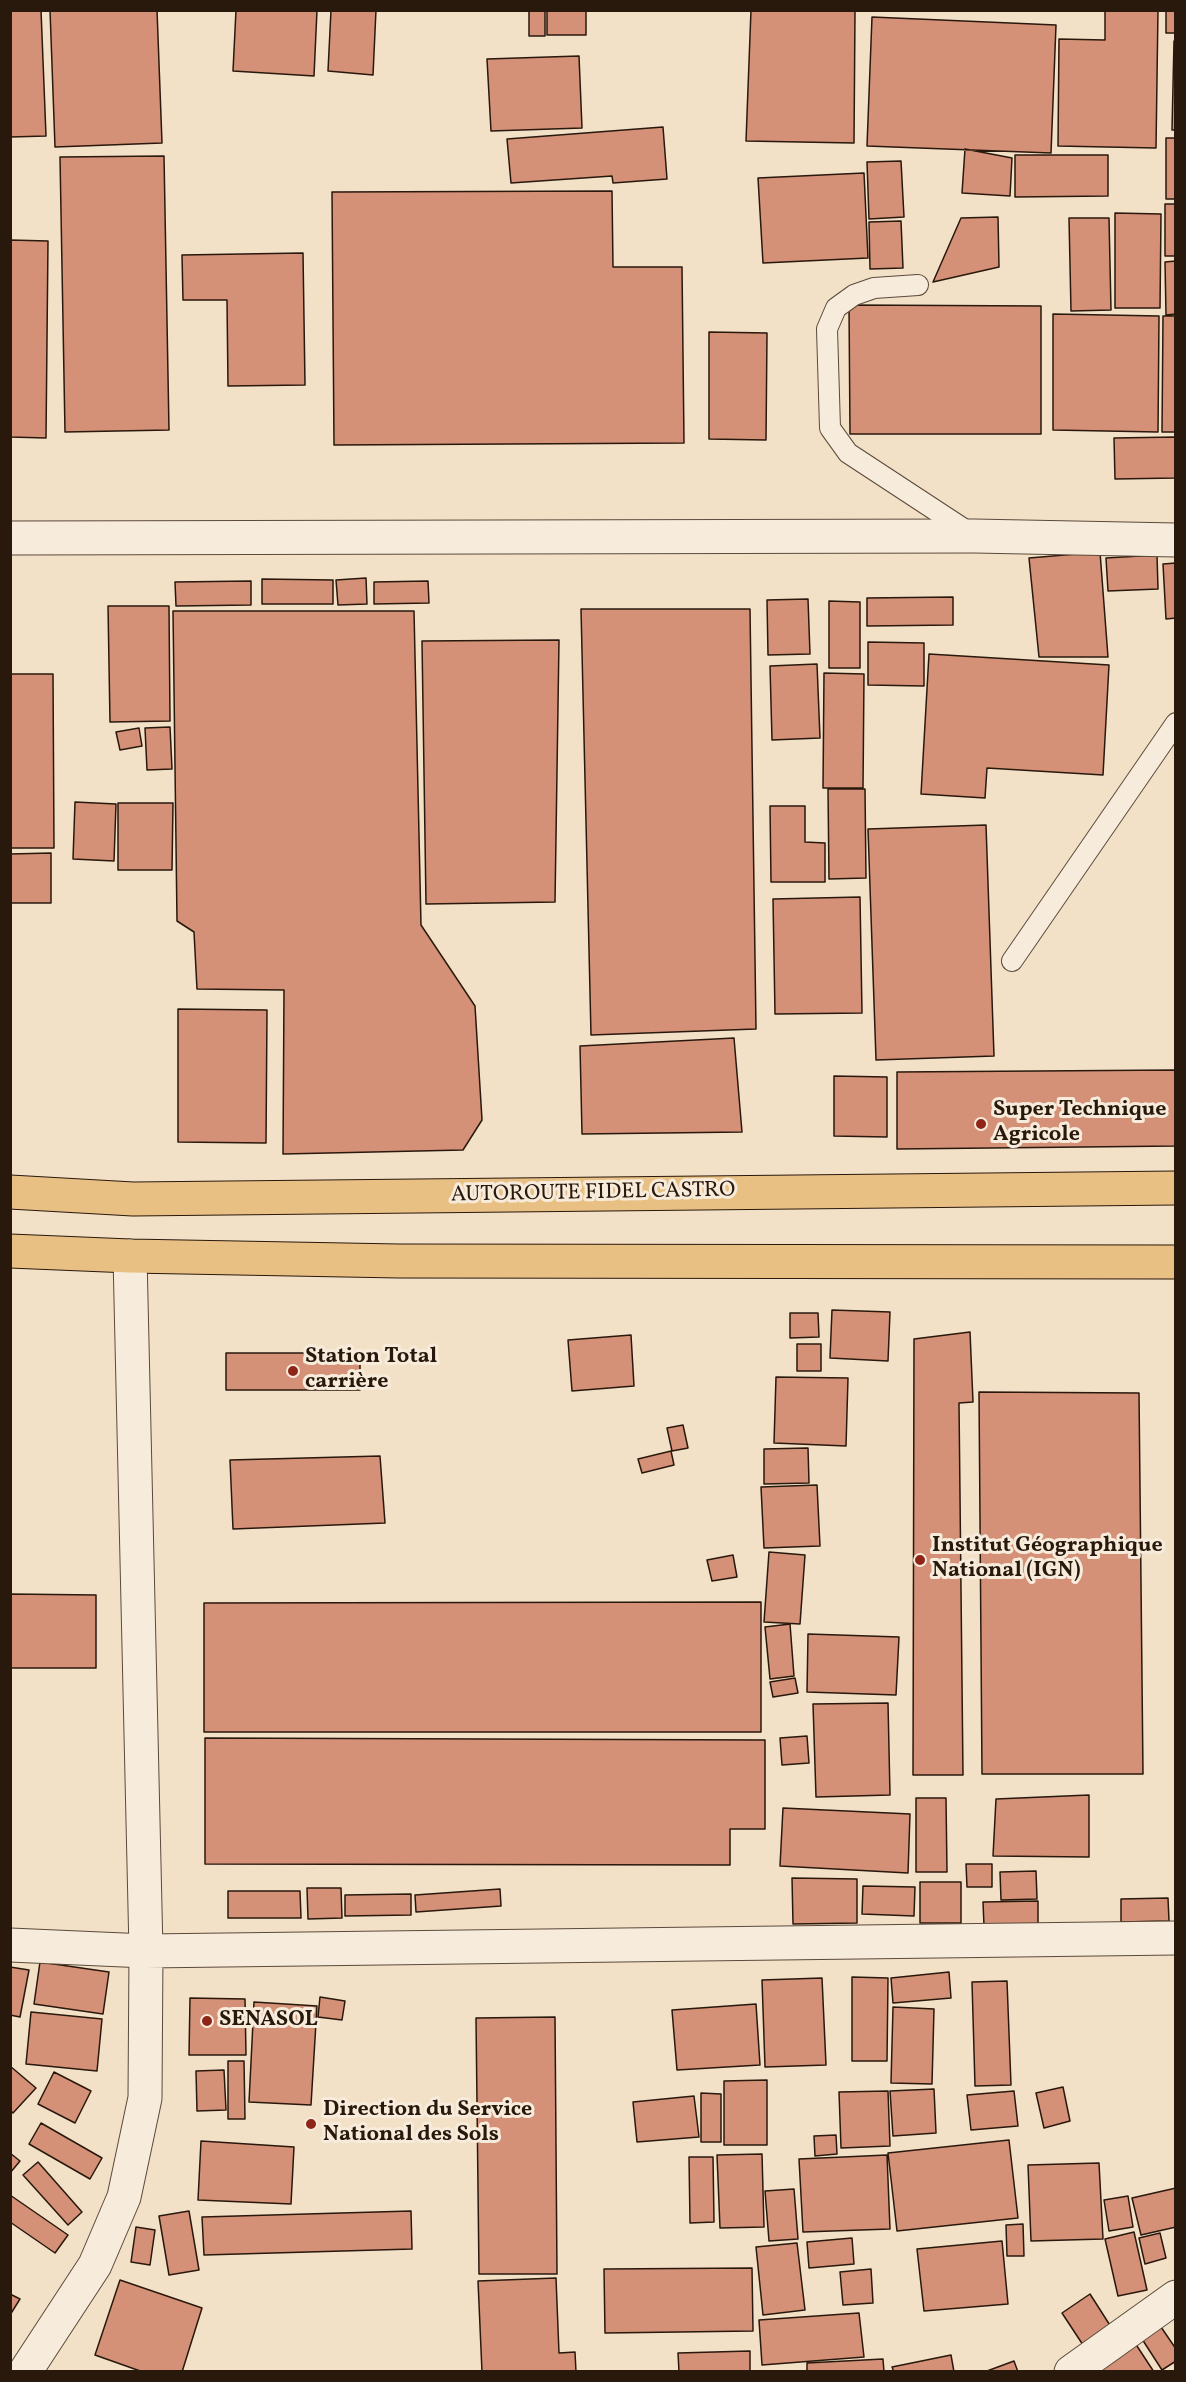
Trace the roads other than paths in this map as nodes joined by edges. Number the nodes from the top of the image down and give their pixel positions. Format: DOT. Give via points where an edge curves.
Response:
graph roads {
  1 [pos="918,285"];
  2 [pos="975,536"];
  3 [pos="10,538"];
  4 [pos="1176,540"];
  5 [pos="1176,723"];
  6 [pos="1012,961"];
  7 [pos="1176,1188"];
  8 [pos="10,1192"];
  9 [pos="10,1251"];
  10 [pos="130,1256"];
  11 [pos="1176,1262"];
  12 [pos="1176,1938"];
  13 [pos="10,1944"];
  14 [pos="146,1951"];
  15 [pos="1176,2297"];
  16 [pos="25,2372"];
  17 [pos="1071,2372"];
  1 -- 2 [label="lane" via="874,288 854,295 836,308 827,329 830,428 848,453"];
  2 -- 3 [label="street"];
  2 -- 4 [label="street"];
  5 -- 6 [label="lane"];
  7 -- 8 [label="highway, AUTOROUTE FIDEL CASTRO" via="132,1199"];
  9 -- 10 [label="highway"];
  10 -- 11 [label="highway" via="423,1261"];
  10 -- 14 [label="street"];
  12 -- 14 [label="street"];
  13 -- 14 [label="street"];
  14 -- 16 [label="street" via="145,2098 124,2197 95,2265"];
  15 -- 17 [label="street"];
}
